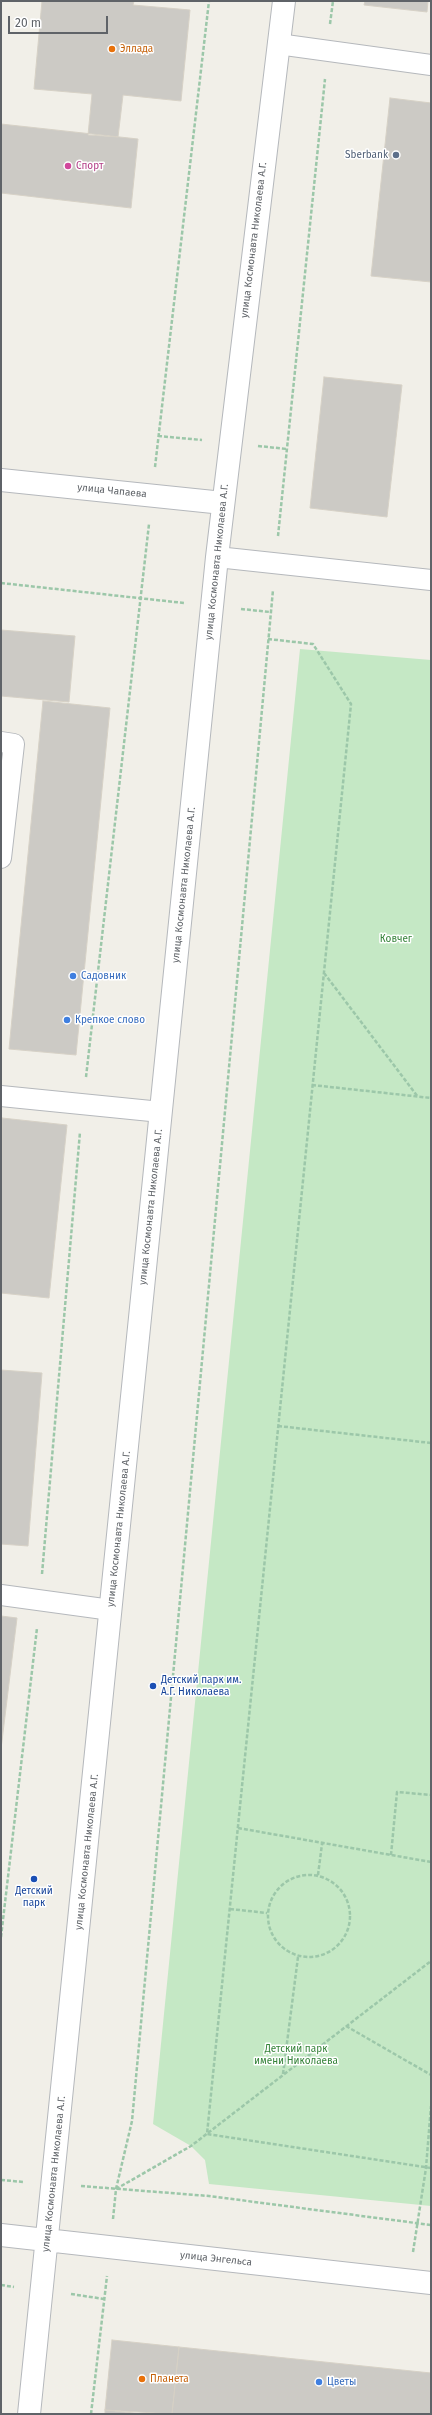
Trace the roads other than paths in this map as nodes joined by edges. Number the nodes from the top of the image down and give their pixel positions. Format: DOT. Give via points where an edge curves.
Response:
graph roads {
  1 [pos="284,1"];
  2 [pos="278,44"];
  3 [pos="431,65"];
  4 [pos="1,480"];
  5 [pos="222,503"];
  6 [pos="217,557"];
  7 [pos="431,580"];
  8 [pos="1,742"];
  9 [pos="1,858"];
  10 [pos="1,1096"];
  11 [pos="161,1112"];
  12 [pos="1,1595"];
  13 [pos="111,1610"];
  14 [pos="1,2235"];
  15 [pos="47,2240"];
  16 [pos="431,2283"];
  17 [pos="29,2414"];
  1 -- 2 [label="street, улица Космонавта Николаева А.Г."];
  2 -- 3 [label="lane"];
  2 -- 5 [label="street, улица Космонавта Николаева А.Г."];
  4 -- 5 [label="street, улица Чапаева"];
  5 -- 6 [label="street, улица Космонавта Николаева А.Г."];
  6 -- 7 [label="lane"];
  6 -- 11 [label="street, улица Космонавта Николаева А.Г."];
  8 -- 9 [label="lane" via="14,744"];
  10 -- 11 [label="lane"];
  11 -- 13 [label="street, улица Космонавта Николаева А.Г."];
  12 -- 13 [label="lane"];
  13 -- 15 [label="street, улица Космонавта Николаева А.Г."];
  14 -- 15 [label="street, улица Энгельса"];
  15 -- 16 [label="street, улица Энгельса"];
  15 -- 17 [label="street, улица Космонавта Николаева А.Г."];
}
